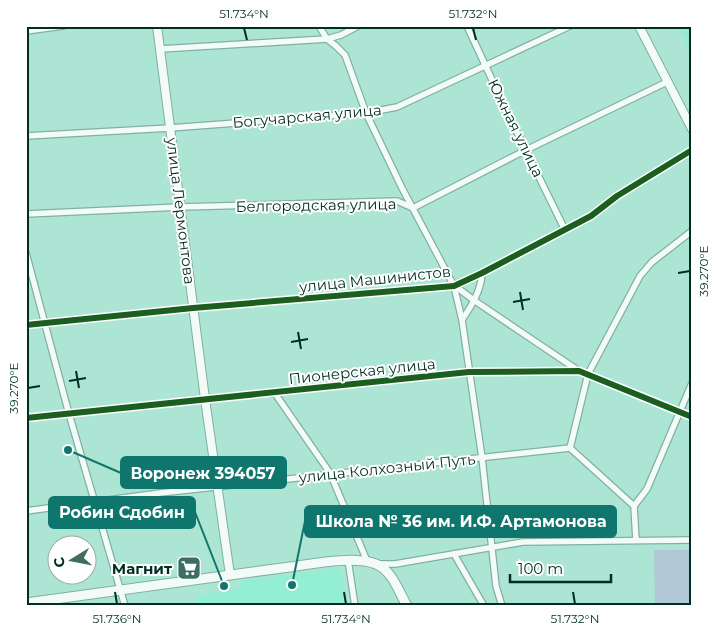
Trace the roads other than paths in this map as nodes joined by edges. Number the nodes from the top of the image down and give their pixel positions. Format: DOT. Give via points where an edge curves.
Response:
graph roads {
  1 [pos="63,26"];
  2 [pos="157,26"];
  3 [pos="319,26"];
  4 [pos="358,26"];
  5 [pos="467,26"];
  6 [pos="570,26"];
  7 [pos="640,26"];
  8 [pos="26,31"];
  9 [pos="327,39"];
  10 [pos="160,49"];
  11 [pos="486,64"];
  12 [pos="666,82"];
  13 [pos="366,113"];
  14 [pos="170,128"];
  15 [pos="692,129"];
  16 [pos="26,136"];
  17 [pos="526,150"];
  18 [pos="692,150"];
  19 [pos="402,188"];
  20 [pos="397,201"];
  21 [pos="180,207"];
  22 [pos="413,208"];
  23 [pos="26,214"];
  24 [pos="565,230"];
  25 [pos="692,231"];
  26 [pos="26,253"];
  27 [pos="482,273"];
  28 [pos="454,286"];
  29 [pos="474,301"];
  30 [pos="193,308"];
  31 [pos="462,320"];
  32 [pos="45,323"];
  33 [pos="26,325"];
  34 [pos="579,371"];
  35 [pos="469,372"];
  36 [pos="588,374"];
  37 [pos="692,383"];
  38 [pos="274,392"];
  39 [pos="205,399"];
  40 [pos="679,412"];
  41 [pos="69,414"];
  42 [pos="692,417"];
  43 [pos="26,418"];
  44 [pos="570,448"];
  45 [pos="482,458"];
  46 [pos="330,474"];
  47 [pos="218,487"];
  48 [pos="94,502"];
  49 [pos="634,506"];
  50 [pos="26,511"];
  51 [pos="636,540"];
  52 [pos="692,540"];
  53 [pos="492,547"];
  54 [pos="454,554"];
  55 [pos="348,560"];
  56 [pos="367,561"];
  57 [pos="378,564"];
  58 [pos="395,564"];
  59 [pos="230,575"];
  60 [pos="390,575"];
  61 [pos="120,590"];
  62 [pos="26,603"];
  63 [pos="125,606"];
  64 [pos="355,606"];
  65 [pos="407,606"];
  66 [pos="484,606"];
  67 [pos="502,606"];
  1 -- 8 [label="street"];
  2 -- 10 [label="street, улица Лермонтова"];
  3 -- 9 [label="street"];
  4 -- 9 [label="street"];
  5 -- 11 [label="street, Южная улица"];
  6 -- 11 [label="street, Богучарская улица"];
  7 -- 12 [label="street"];
  9 -- 10 [label="street"];
  9 -- 13 [label="street" via="345,55"];
  10 -- 14 [label="street, улица Лермонтова"];
  11 -- 13 [label="street, Богучарская улица" via="397,107"];
  11 -- 17 [label="street, Южная улица"];
  12 -- 15 [label="street"];
  12 -- 17 [label="street, Белгородская улица"];
  13 -- 14 [label="street, Богучарская улица"];
  13 -- 19 [label="street"];
  14 -- 16 [label="street, Богучарская улица"];
  14 -- 21 [label="street, улица Лермонтова"];
  17 -- 22 [label="street, Белгородская улица"];
  17 -- 24 [label="street, Южная улица"];
  18 -- 24 [label="street, улица Машинистов"];
  19 -- 20 [label="street"];
  19 -- 22 [label="street"];
  20 -- 21 [label="street, Белгородская улица"];
  20 -- 22 [label="street, Белгородская улица"];
  21 -- 23 [label="street, Белгородская улица"];
  21 -- 30 [label="street, улица Лермонтова"];
  22 -- 28 [label="street"];
  24 -- 27 [label="street, улица Машинистов"];
  25 -- 36 [label="street" via="640,276"];
  26 -- 32 [label="street"];
  27 -- 28 [label="street, улица Машинистов"];
  27 -- 29 [label="street" via="482,284"];
  28 -- 29 [label="street"];
  28 -- 30 [label="street, улица Машинистов"];
  28 -- 31 [label="street"];
  29 -- 31 [label="street"];
  29 -- 34 [label="street"];
  30 -- 32 [label="street, улица Машинистов"];
  30 -- 39 [label="street, улица Лермонтова"];
  31 -- 35 [label="street"];
  32 -- 33 [label="street, улица Машинистов"];
  32 -- 41 [label="street"];
  34 -- 35 [label="street, Пионерская улица"];
  34 -- 36 [label="street, Пионерская улица"];
  35 -- 38 [label="street, Пионерская улица"];
  35 -- 45 [label="street"];
  36 -- 40 [label="street, Пионерская улица"];
  36 -- 44 [label="street"];
  37 -- 40 [label="street"];
  38 -- 39 [label="street, Пионерская улица"];
  38 -- 46 [label="street"];
  39 -- 41 [label="street, Пионерская улица"];
  39 -- 47 [label="street, улица Лермонтова"];
  40 -- 42 [label="street, Пионерская улица"];
  40 -- 49 [label="street" via="647,489"];
  41 -- 43 [label="street, Пионерская улица"];
  41 -- 48 [label="street"];
  44 -- 45 [label="street, улица Колхозный Путь"];
  44 -- 49 [label="street"];
  45 -- 46 [label="street, улица Колхозный Путь"];
  45 -- 53 [label="street"];
  46 -- 47 [label="street, улица Колхозный Путь"];
  46 -- 56 [label="street"];
  47 -- 48 [label="street, улица Колхозный Путь"];
  47 -- 59 [label="street, улица Лермонтова"];
  48 -- 50 [label="street, улица Колхозный Путь"];
  48 -- 61 [label="street"];
  49 -- 51 [label="street"];
  51 -- 52 [label="street"];
  51 -- 53 [label="street" via="523,542"];
  53 -- 54 [label="street"];
  53 -- 67 [label="street" via="496,586"];
  54 -- 58 [label="street"];
  54 -- 66 [label="street"];
  55 -- 56 [label="main road"];
  55 -- 59 [label="main road"];
  55 -- 64 [label="street"];
  56 -- 57 [label="main road"];
  57 -- 58 [label="street"];
  57 -- 60 [label="main road"];
  58 -- 60 [label="street"];
  59 -- 61 [label="main road"];
  60 -- 65 [label="main road"];
  61 -- 62 [label="main road"];
  61 -- 63 [label="street"];
}
